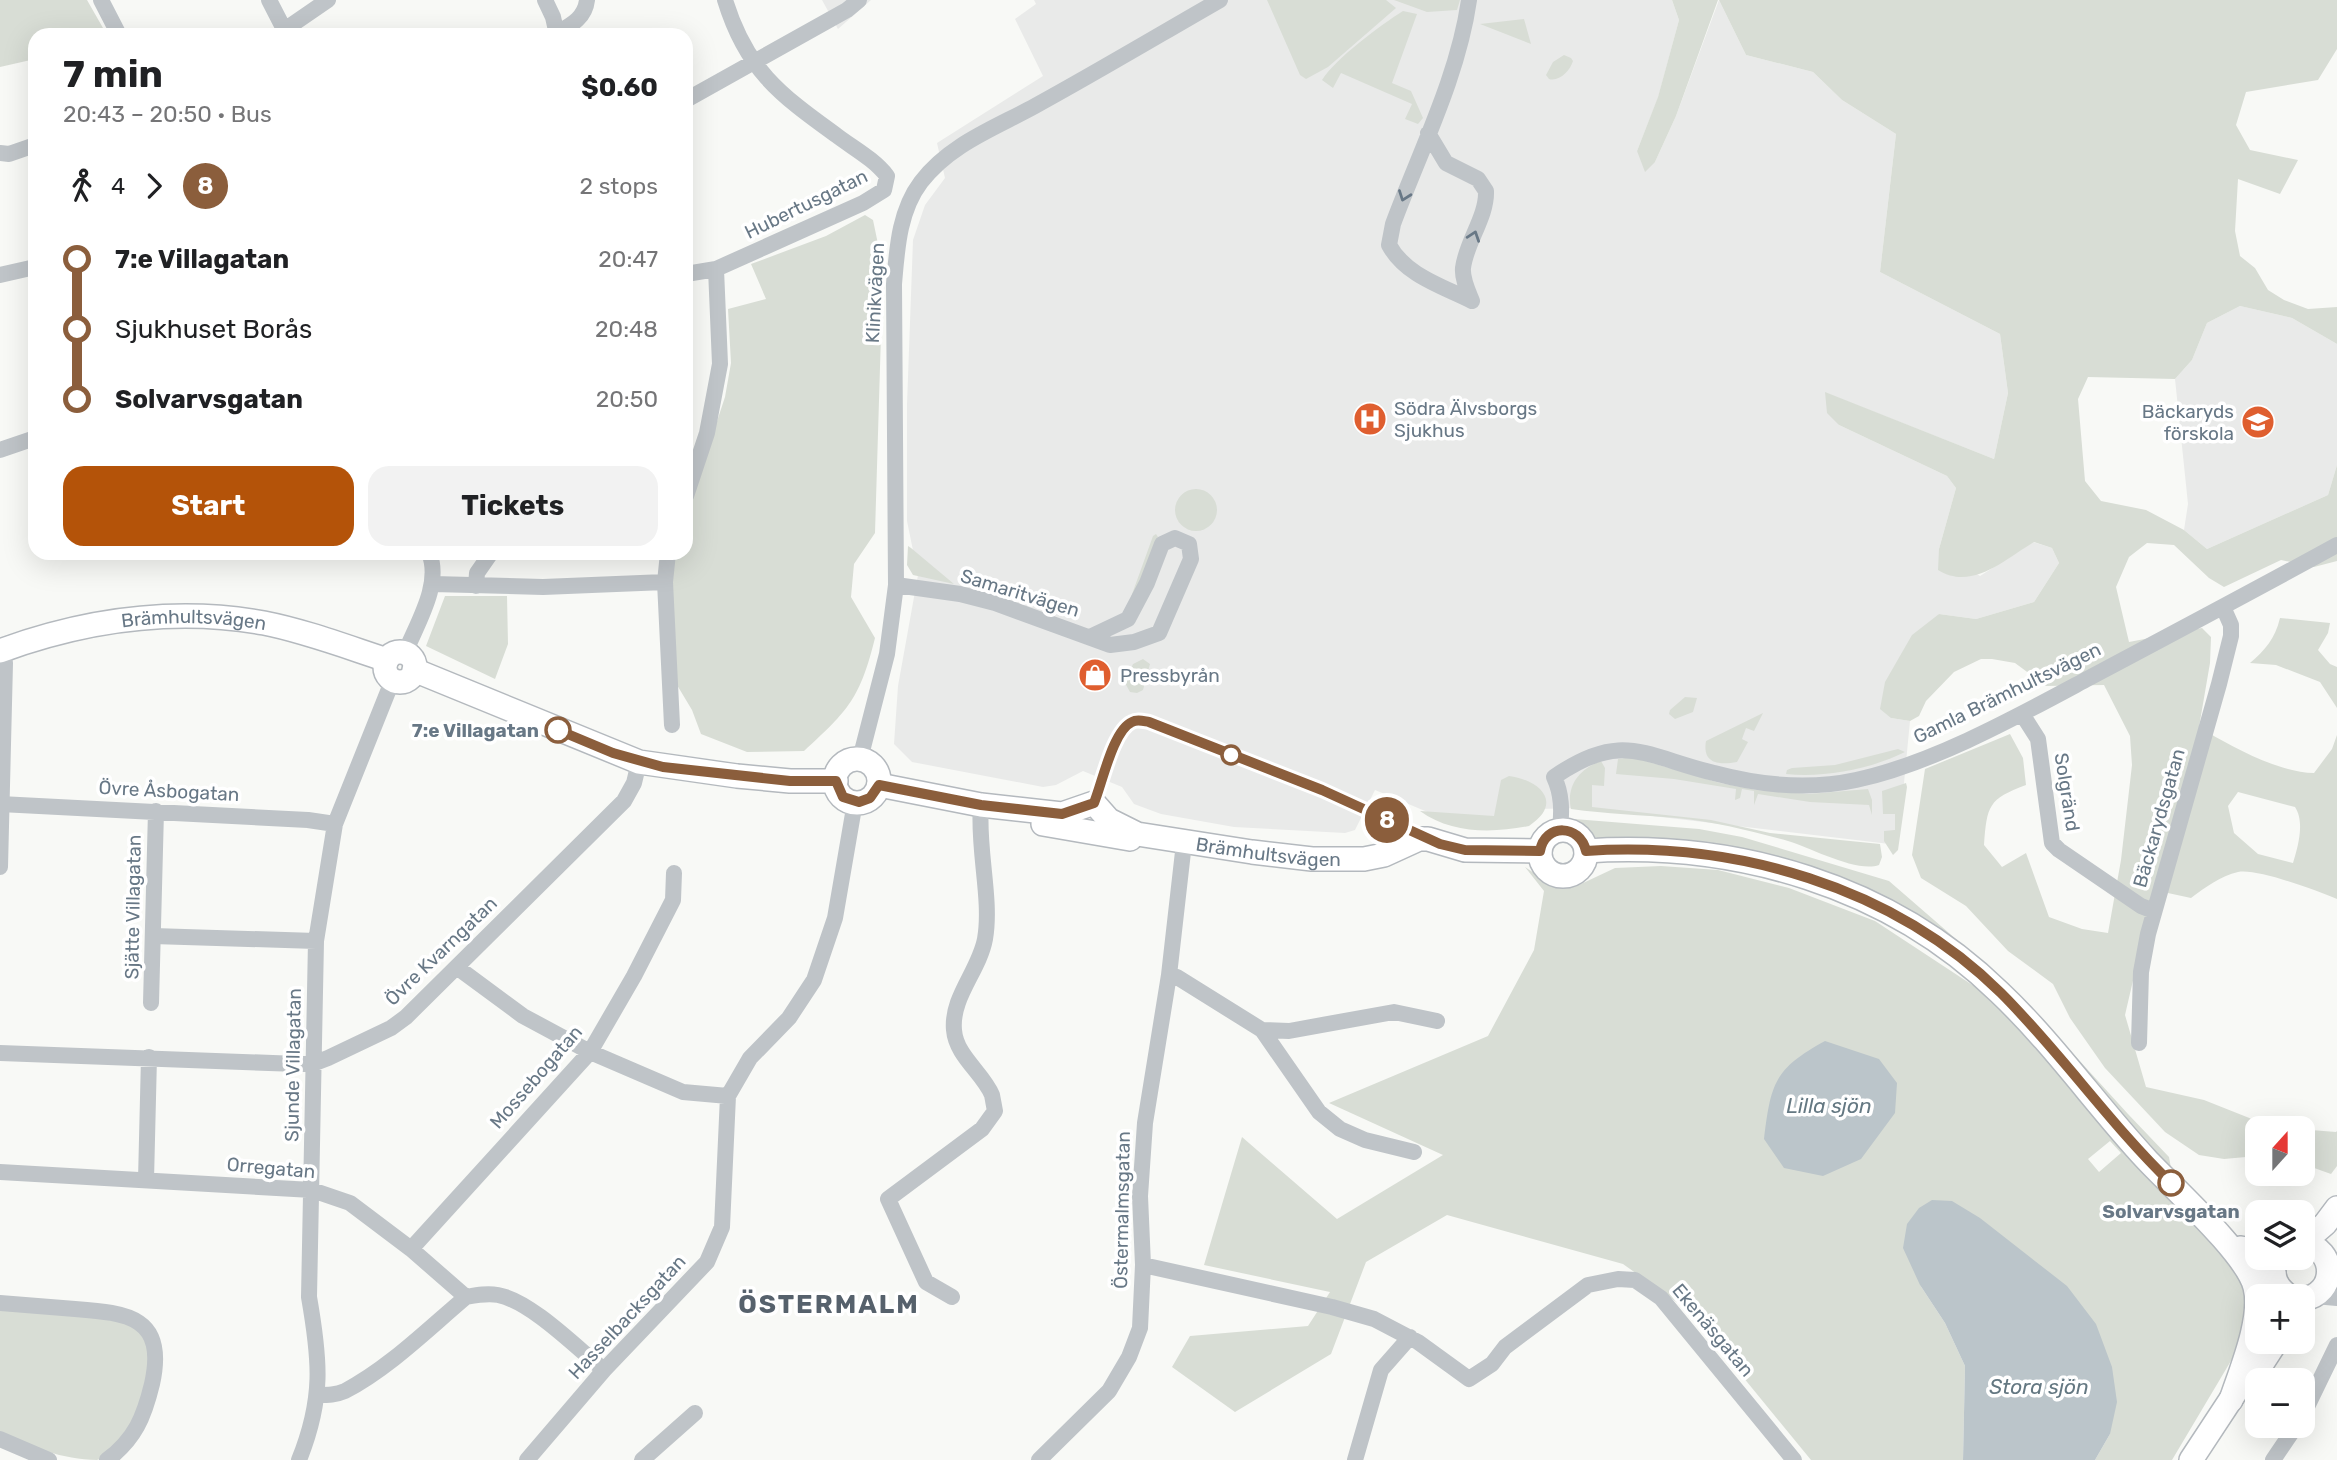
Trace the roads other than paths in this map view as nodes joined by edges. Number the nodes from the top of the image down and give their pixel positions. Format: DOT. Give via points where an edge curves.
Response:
graph roads {
  1 [pos="101,0"];
  2 [pos="269,0"];
  3 [pos="328,0"];
  4 [pos="545,0"];
  5 [pos="587,0"];
  6 [pos="725,0"];
  7 [pos="859,0"];
  8 [pos="1220,0"];
  9 [pos="1469,0"];
  10 [pos="116,28"];
  11 [pos="281,28"];
  12 [pos="291,28"];
  13 [pos="556,28"];
  14 [pos="566,28"];
  15 [pos="753,63"];
  16 [pos="693,96"];
  17 [pos="1428,133"];
  18 [pos="28,147"];
  19 [pos="0,153"];
  20 [pos="1446,163"];
  21 [pos="1413,172"];
  22 [pos="1463,268"];
  23 [pos="28,269"];
  24 [pos="716,269"];
  25 [pos="693,273"];
  26 [pos="0,275"];
  27 [pos="1431,281"];
  28 [pos="28,440"];
  29 [pos="0,450"];
  30 [pos="693,475"];
  31 [pos="2337,545"];
  32 [pos="432,560"];
  33 [pos="486,560"];
  34 [pos="667,560"];
  35 [pos="665,582"];
  36 [pos="433,584"];
  37 [pos="896,585"];
  38 [pos="476,586"];
  39 [pos="2223,607"];
  40 [pos="1128,619"];
  41 [pos="1090,637"];
  42 [pos="1150,638"];
  43 [pos="1,650"];
  44 [pos="400,666"];
  45 [pos="2022,714"];
  46 [pos="672,725"];
  47 [pos="860,759"];
  48 [pos="639,762"];
  49 [pos="836,781"];
  50 [pos="879,785"];
  51 [pos="855,802"];
  52 [pos="1,804"];
  53 [pos="985,805"];
  54 [pos="156,811"];
  55 [pos="335,824"];
  56 [pos="1560,830"];
  57 [pos="1184,843"];
  58 [pos="1540,851"];
  59 [pos="1586,851"];
  60 [pos="0,867"];
  61 [pos="674,873"];
  62 [pos="2154,911"];
  63 [pos="152,936"];
  64 [pos="316,941"];
  65 [pos="458,968"];
  66 [pos="1169,975"];
  67 [pos="151,1003"];
  68 [pos="1437,1021"];
  69 [pos="1262,1030"];
  70 [pos="2138,1043"];
  71 [pos="590,1052"];
  72 [pos="0,1053"];
  73 [pos="149,1058"];
  74 [pos="315,1063"];
  75 [pos="728,1096"];
  76 [pos="1414,1152"];
  77 [pos="0,1172"];
  78 [pos="146,1180"];
  79 [pos="312,1190"];
  80 [pos="2188,1202"];
  81 [pos="2337,1208"];
  82 [pos="2213,1222"];
  83 [pos="2315,1232"];
  84 [pos="2245,1238"];
  85 [pos="2315,1247"];
  86 [pos="411,1249"];
  87 [pos="2333,1264"];
  88 [pos="1143,1265"];
  89 [pos="2287,1284"];
  90 [pos="2315,1287"];
  91 [pos="466,1297"];
  92 [pos="952,1297"];
  93 [pos="0,1303"];
  94 [pos="1410,1337"];
  95 [pos="2337,1345"];
  96 [pos="2253,1354"];
  97 [pos="2268,1354"];
  98 [pos="604,1370"];
  99 [pos="2315,1390"];
  100 [pos="2235,1394"];
  101 [pos="318,1395"];
  102 [pos="695,1413"];
  103 [pos="2288,1438"];
  104 [pos="0,1439"];
  105 [pos="49,1460"];
  106 [pos="107,1460"];
  107 [pos="299,1460"];
  108 [pos="527,1460"];
  109 [pos="642,1460"];
  110 [pos="1039,1460"];
  111 [pos="1355,1460"];
  112 [pos="1794,1460"];
  113 [pos="2191,1460"];
  114 [pos="2273,1460"];
  1 -- 10 [label="street"];
  2 -- 11 [label="street"];
  3 -- 12 [label="street"];
  4 -- 13 [label="street"];
  5 -- 14 [label="street" via="576,22"];
  6 -- 15 [label="street" via="733,29"];
  7 -- 15 [label="street"];
  8 -- 37 [label="street, Klinikvägen" via="961,145 919,184 899,234 894,284"];
  9 -- 17 [label="street" via="1457,55"];
  15 -- 16 [label="street"];
  15 -- 24 [label="street, Hubertusgatan" via="765,79 887,176 884,190 863,203"];
  17 -- 20 [label="street"];
  17 -- 21 [label="street"];
  18 -- 19 [label="street"];
  20 -- 21 [label="street"];
  22 -- 20 [label="street, one-way" via="1486,191 1478,179"];
  21 -- 27 [label="street, one-way" via="1389,245 1396,259"];
  22 -- 27 [label="street"];
  22 -- 27 [label="street" via="1472,301"];
  23 -- 26 [label="street"];
  24 -- 25 [label="street, Hubertusgatan"];
  24 -- 30 [label="street" via="720,364 707,433"];
  28 -- 29 [label="street"];
  31 -- 39 [label="street, Gamla Brämhultsvägen"];
  32 -- 36 [label="street"];
  33 -- 38 [label="street" via="477,573"];
  34 -- 35 [label="street"];
  35 -- 38 [label="street"];
  35 -- 46 [label="street"];
  36 -- 38 [label="street"];
  36 -- 44 [label="street, Sjunde Villagatan"];
  37 -- 41 [label="street, Samaritvägen" via="995,603"];
  37 -- 47 [label="street, Klinikvägen" via="887,654"];
  39 -- 45 [label="street, Gamla Brämhultsvägen"];
  39 -- 62 [label="street, Bäckarydsgatan" via="2231,636"];
  40 -- 41 [label="street, Samaritvägen"];
  40 -- 42 [label="street"];
  40 -- 42 [label="street" via="1162,544 1175,538 1189,544 1191,559 1159,634"];
  41 -- 42 [label="street, Samaritvägen" via="1110,645"];
  43 -- 44 [label="street, Brämhultsvägen" via="124,619 198,615 266,624"];
  43 -- 52 [label="street" via="5,663"];
  44 -- 48 [label="street, Brämhultsvägen"];
  44 -- 55 [label="street, Sjunde Villagatan"];
  45 -- 56 [label="street, Gamla Brämhultsvägen" via="1916,761 1854,781 1792,785 1713,773 1649,752 1591,755 1554,776 1560,790"];
  45 -- 62 [label="street, Solgränd" via="2038,739 2052,843"];
  47 -- 49 [label="street" via="841,766"];
  47 -- 50 [label="street" via="876,769"];
  48 -- 49 [label="street, Brämhultsvägen" via="737,776"];
  48 -- 65 [label="street, Övre Kvarngatan" via="624,801"];
  49 -- 51 [label="street" via="843,797"];
  50 -- 51 [label="street" via="870,798"];
  50 -- 53 [label="street, Brämhultsvägen"];
  51 -- 75 [label="street, Hasselbacksgatan" via="835,918 814,980 789,1018 750,1058"];
  52 -- 54 [label="street, Övre Åsbogatan"];
  52 -- 60 [label="street"];
  53 -- 57 [label="street, Brämhultsvägen" via="1002,817 1149,842"];
  53 -- 92 [label="street" via="979,828 985,939 954,1015 954,1033 992,1095 995,1111 982,1129 888,1199 926,1282"];
  54 -- 55 [label="street, Övre Åsbogatan"];
  54 -- 63 [label="street, Sjätte Villagatan"];
  55 -- 64 [label="street, Sjunde Villagatan"];
  56 -- 58 [label="street" via="1546,837"];
  56 -- 59 [label="street" via="1579,837"];
  57 -- 58 [label="street, Brämhultsvägen" via="1312,859 1364,859 1419,839 1465,850"];
  57 -- 66 [label="street, Östermalmsgatan"];
  58 -- 59 [label="street" via="1545,867 1560,876 1576,871"];
  59 -- 80 [label="street" via="1697,853 1744,859 1830,886 1901,918 1935,939 1998,991"];
  61 -- 71 [label="street, Mossebogatan" via="673,901"];
  62 -- 70 [label="street, Bäckarydsgatan" via="2141,972"];
  63 -- 64 [label="street"];
  63 -- 67 [label="street, Sjätte Villagatan"];
  64 -- 74 [label="street, Sjunde Villagatan"];
  65 -- 71 [label="street" via="523,1016"];
  65 -- 74 [label="street, Övre Kvarngatan" via="391,1028"];
  66 -- 69 [label="street"];
  66 -- 88 [label="street, Östermalmsgatan" via="1145,1123 1140,1196"];
  68 -- 69 [label="street" via="1394,1012 1289,1031"];
  69 -- 76 [label="street" via="1319,1112 1340,1129"];
  71 -- 75 [label="street" via="683,1092"];
  71 -- 86 [label="street, Mossebogatan"];
  72 -- 73 [label="street, Övre Kvarngatan"];
  73 -- 74 [label="street, Övre Kvarngatan"];
  73 -- 78 [label="street"];
  74 -- 79 [label="street, Sjunde Villagatan"];
  75 -- 98 [label="street, Hasselbacksgatan" via="722,1227 707,1262"];
  77 -- 78 [label="street, Orregatan"];
  78 -- 79 [label="street, Orregatan"];
  79 -- 86 [label="street, Orregatan" via="350,1203"];
  79 -- 101 [label="street, Sjunde Villagatan" via="309,1297 318,1350"];
  80 -- 82 [label="street"];
  80 -- 100 [label="street" via="2242,1263 2256,1288 2252,1332"];
  81 -- 83 [label="street"];
  82 -- 84 [label="street"];
  82 -- 89 [label="street"];
  85 -- 87 [label="street"];
  86 -- 91 [label="street, Orregatan"];
  87 -- 90 [label="street" via="2327,1284"];
  88 -- 94 [label="street, Ekenäsgatan" via="1332,1307 1374,1319"];
  88 -- 110 [label="street, Östermalmsgatan" via="1140,1328 1129,1357 1108,1391"];
  91 -- 98 [label="street" via="500,1295 515,1300"];
  91 -- 101 [label="street" via="392,1359 344,1391"];
  93 -- 106 [label="street" via="114,1312 132,1318 148,1331 155,1347 155,1369 147,1403 136,1431"];
  94 -- 111 [label="street" via="1381,1370"];
  94 -- 112 [label="street, Ekenäsgatan" via="1469,1379 1588,1285 1635,1280 1661,1298"];
  95 -- 99 [label="street"];
  96 -- 100 [label="street"];
  97 -- 100 [label="street"];
  98 -- 108 [label="street, Hasselbacksgatan"];
  100 -- 113 [label="street"];
  101 -- 107 [label="street, Sjunde Villagatan"];
  102 -- 109 [label="street"];
  103 -- 114 [label="street"];
  104 -- 105 [label="street"];
}
